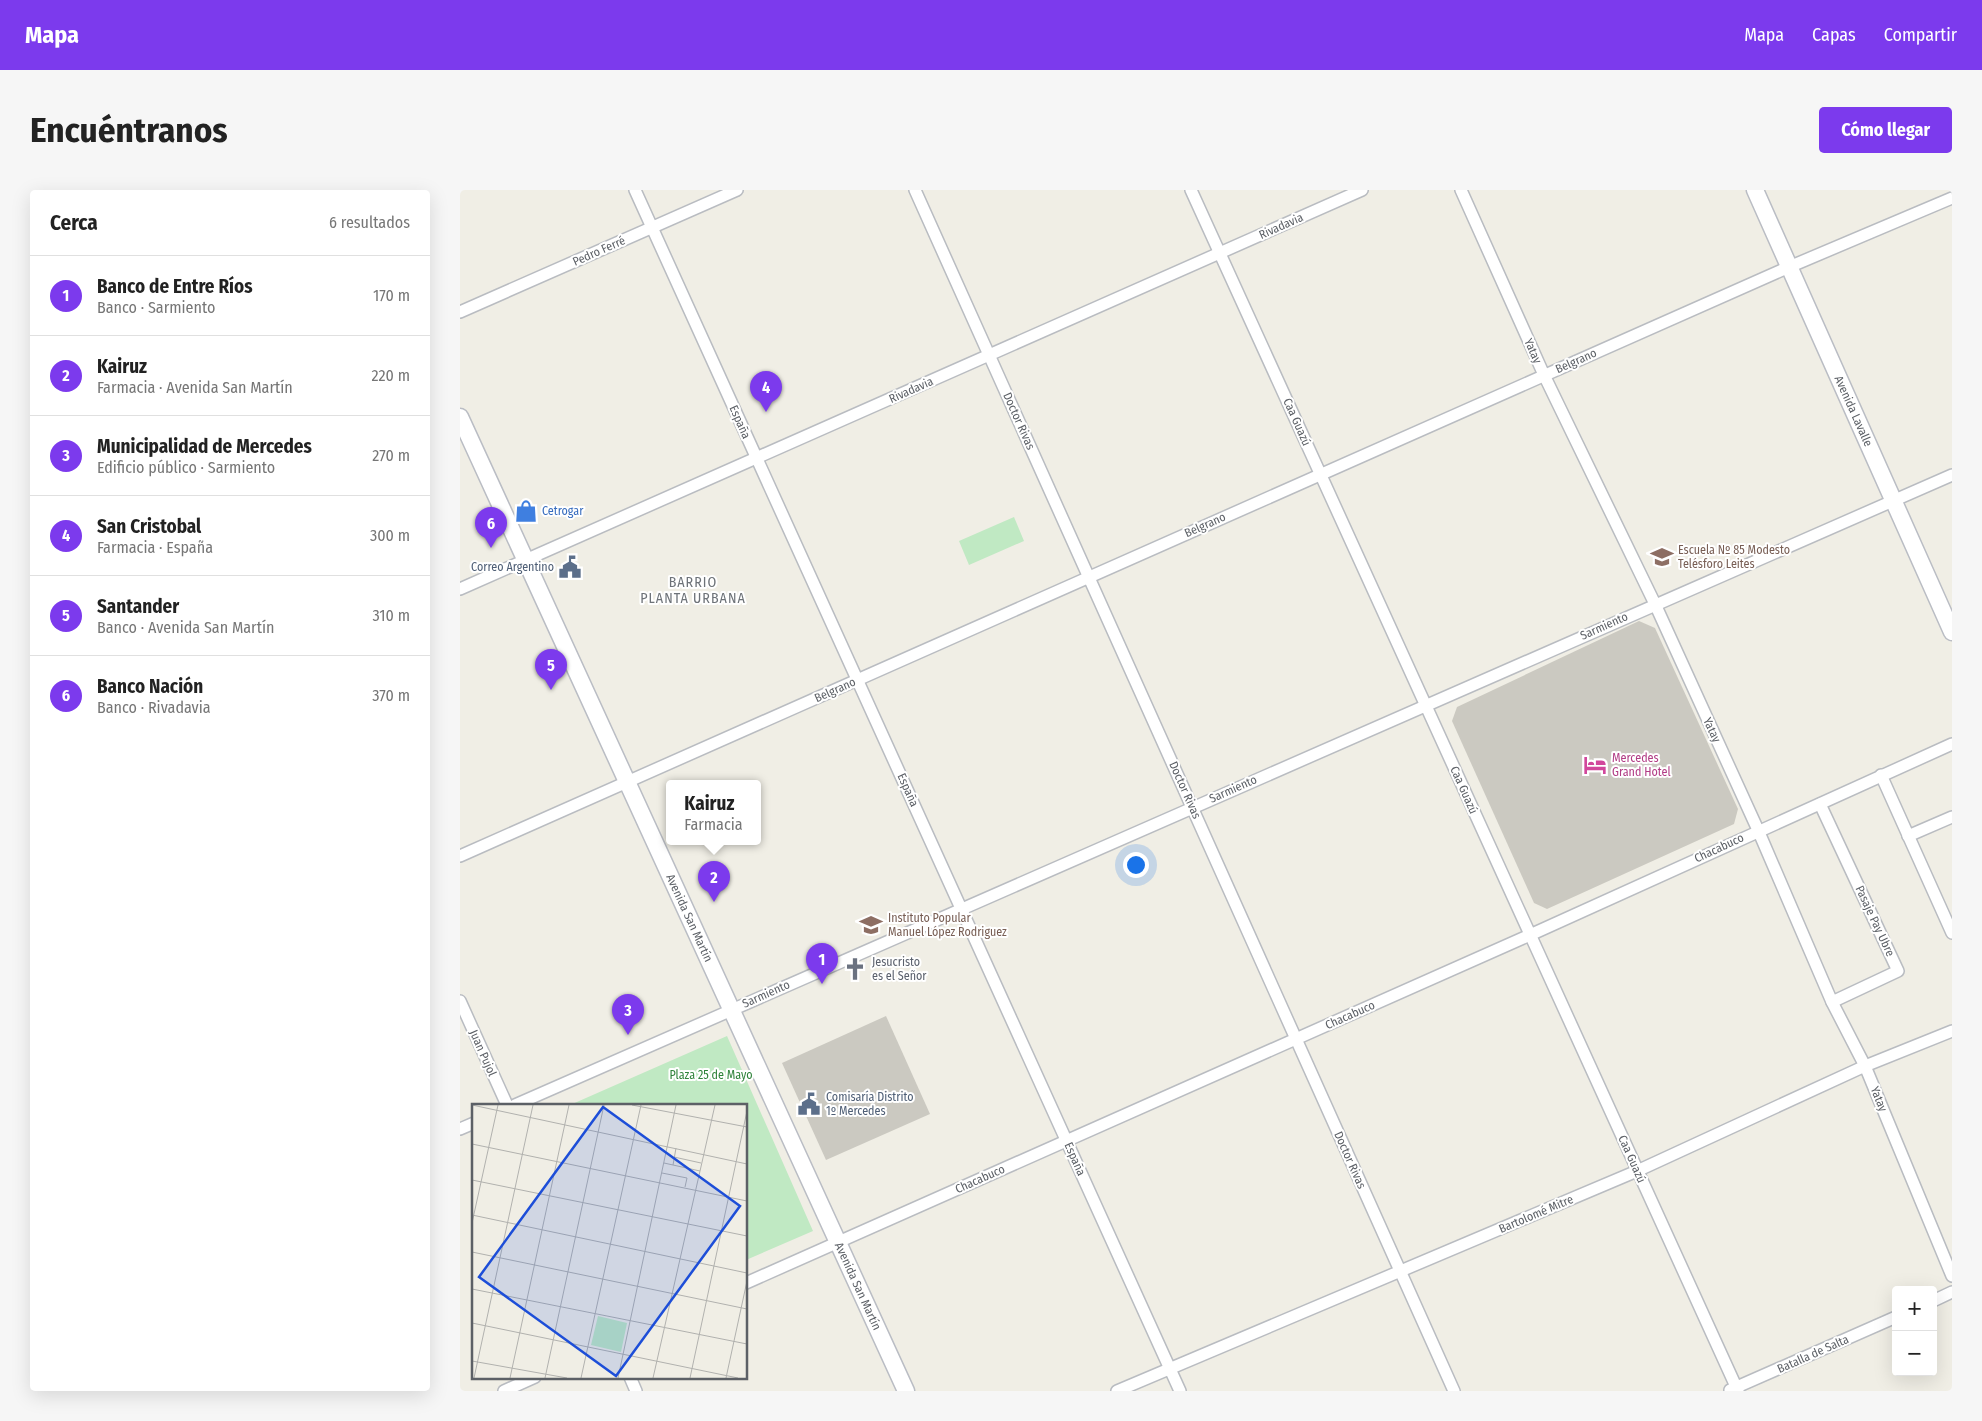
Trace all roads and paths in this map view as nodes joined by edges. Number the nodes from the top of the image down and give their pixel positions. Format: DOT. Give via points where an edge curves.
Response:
graph roads {
  1 [pos="635,190"];
  2 [pos="737,190"];
  3 [pos="915,190"];
  4 [pos="1191,190"];
  5 [pos="1362,190"];
  6 [pos="1461,190"];
  7 [pos="1755,190"];
  8 [pos="1952,198"];
  9 [pos="652,227"];
  10 [pos="1220,253"];
  11 [pos="1789,267"];
  12 [pos="460,312"];
  13 [pos="990,355"];
  14 [pos="1544,375"];
  15 [pos="460,417"];
  16 [pos="757,458"];
  17 [pos="1320,474"];
  18 [pos="1952,475"];
  19 [pos="1894,502"];
  20 [pos="526,561"];
  21 [pos="1089,577"];
  22 [pos="460,589"];
  23 [pos="1655,604"];
  24 [pos="1952,632"];
  25 [pos="857,680"];
  26 [pos="1425,705"];
  27 [pos="1952,744"];
  28 [pos="1882,775"];
  29 [pos="627,782"];
  30 [pos="1820,804"];
  31 [pos="1192,807"];
  32 [pos="1952,817"];
  33 [pos="1758,830"];
  34 [pos="1908,836"];
  35 [pos="460,856"];
  36 [pos="961,909"];
  37 [pos="1952,933"];
  38 [pos="1530,935"];
  39 [pos="460,1001"];
  40 [pos="1832,1002"];
  41 [pos="732,1010"];
  42 [pos="1952,1030"];
  43 [pos="1296,1038"];
  44 [pos="1865,1066"];
  45 [pos="507,1104"];
  46 [pos="517,1104"];
  47 [pos="472,1124"];
  48 [pos="460,1129"];
  49 [pos="1066,1141"];
  50 [pos="1637,1170"];
  51 [pos="838,1242"];
  52 [pos="1400,1271"];
  53 [pos="1952,1276"];
  54 [pos="748,1282"];
  55 [pos="1952,1292"];
  56 [pos="1937,1299"];
  57 [pos="1892,1319"];
  58 [pos="1170,1369"];
  59 [pos="533,1378"];
  60 [pos="630,1378"];
  61 [pos="1734,1390"];
  62 [pos="504,1391"];
  63 [pos="636,1391"];
  64 [pos="906,1391"];
  65 [pos="1117,1391"];
  66 [pos="1180,1391"];
  67 [pos="1454,1391"];
  1 -- 9 [label="street, España"];
  2 -- 9 [label="street, Pedro Ferré"];
  3 -- 13 [label="street, Doctor Rivas"];
  4 -- 10 [label="street, Caa Guazú"];
  5 -- 10 [label="street, Rivadavia"];
  6 -- 14 [label="street, Yatay"];
  7 -- 11 [label="street, Avenida Lavalle"];
  8 -- 11 [label="street, Belgrano"];
  9 -- 12 [label="street, Pedro Ferré"];
  9 -- 16 [label="street, España"];
  10 -- 13 [label="street, Rivadavia"];
  10 -- 17 [label="street, Caa Guazú"];
  11 -- 14 [label="street, Belgrano"];
  11 -- 19 [label="street, Avenida Lavalle"];
  13 -- 16 [label="street, Rivadavia"];
  13 -- 21 [label="street, Doctor Rivas"];
  14 -- 17 [label="street, Belgrano"];
  14 -- 23 [label="street, Yatay"];
  15 -- 20 [label="street, Avenida San Martín"];
  16 -- 20 [label="street, Rivadavia"];
  16 -- 25 [label="street, España"];
  17 -- 21 [label="street, Belgrano"];
  17 -- 26 [label="street, Caa Guazú"];
  18 -- 19 [label="street, Sarmiento"];
  19 -- 23 [label="street, Sarmiento"];
  19 -- 24 [label="street, Avenida Lavalle"];
  20 -- 22 [label="street, Rivadavia"];
  20 -- 29 [label="street, Avenida San Martín"];
  21 -- 25 [label="street, Belgrano"];
  21 -- 31 [label="street, Doctor Rivas"];
  23 -- 26 [label="street, Sarmiento"];
  23 -- 33 [label="street, Yatay"];
  25 -- 29 [label="street, Belgrano"];
  25 -- 36 [label="street, España"];
  26 -- 31 [label="street, Sarmiento"];
  26 -- 38 [label="street, Caa Guazú"];
  27 -- 28 [label="street, Chacabuco"];
  28 -- 30 [label="street, Chacabuco"];
  28 -- 34 [label="street"];
  29 -- 35 [label="street, Belgrano"];
  29 -- 41 [label="street, Avenida San Martín"];
  30 -- 33 [label="street, Chacabuco"];
  30 -- 40 [label="street, Pasaje Pay Ubre" via="1898,971"];
  31 -- 36 [label="street, Sarmiento"];
  31 -- 43 [label="street, Doctor Rivas"];
  32 -- 34 [label="street"];
  33 -- 38 [label="street, Chacabuco"];
  33 -- 40 [label="street, Yatay"];
  34 -- 37 [label="street"];
  36 -- 41 [label="street, Sarmiento"];
  36 -- 49 [label="street, España"];
  38 -- 43 [label="street, Chacabuco"];
  38 -- 50 [label="street, Caa Guazú"];
  39 -- 45 [label="street, Juan Pujol"];
  40 -- 44 [label="street, Yatay"];
  41 -- 46 [label="street, Sarmiento"];
  41 -- 51 [label="street, Avenida San Martín"];
  42 -- 44 [label="street, Bartolomé Mitre"];
  43 -- 49 [label="street, Chacabuco"];
  43 -- 52 [label="street, Doctor Rivas"];
  44 -- 50 [label="street, Bartolomé Mitre"];
  44 -- 53 [label="street, Yatay"];
  47 -- 48 [label="street"];
  49 -- 51 [label="street, Chacabuco"];
  49 -- 58 [label="street, España"];
  50 -- 52 [label="street, Bartolomé Mitre"];
  50 -- 61 [label="street, Caa Guazú"];
  51 -- 54 [label="street, Chacabuco"];
  51 -- 64 [label="street, Avenida San Martín"];
  52 -- 58 [label="street, Bartolomé Mitre"];
  52 -- 67 [label="street, Doctor Rivas"];
  55 -- 56 [label="street"];
  57 -- 61 [label="street, Batalla de Salta"];
  58 -- 65 [label="street, Bartolomé Mitre"];
  58 -- 66 [label="street, España"];
  59 -- 62 [label="street"];
  60 -- 63 [label="street"];
}
